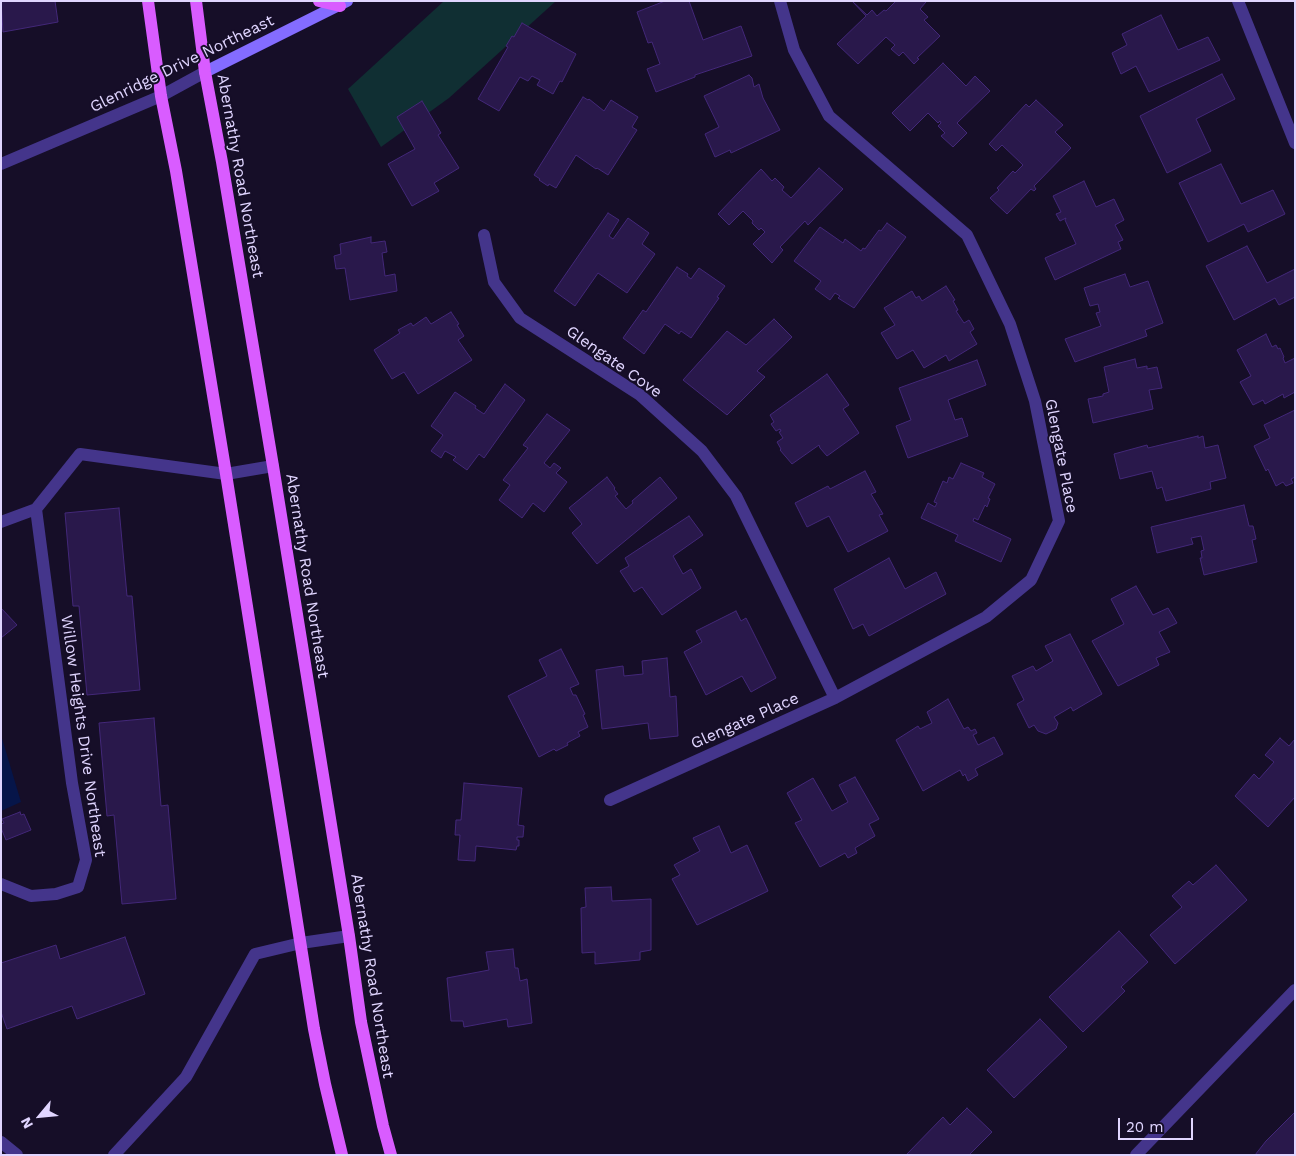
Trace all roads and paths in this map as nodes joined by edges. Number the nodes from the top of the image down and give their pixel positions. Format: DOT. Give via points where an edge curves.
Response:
graph roads {
  1 [pos="148,1"];
  2 [pos="196,1"];
  3 [pos="319,1"];
  4 [pos="780,1"];
  5 [pos="1238,1"];
  6 [pos="344,3"];
  7 [pos="205,72"];
  8 [pos="161,96"];
  9 [pos="1295,143"];
  10 [pos="1,164"];
  11 [pos="484,235"];
  12 [pos="273,466"];
  13 [pos="226,474"];
  14 [pos="36,509"];
  15 [pos="1,522"];
  16 [pos="835,698"];
  17 [pos="610,800"];
  18 [pos="1,884"];
  19 [pos="349,936"];
  20 [pos="301,943"];
  21 [pos="1295,990"];
  22 [pos="1,1142"];
  23 [pos="17,1155"];
  24 [pos="114,1155"];
  25 [pos="342,1155"];
  26 [pos="391,1155"];
  27 [pos="1136,1155"];
  1 -- 8 [label="main road"];
  2 -- 7 [label="main road, Abernathy Road Northeast"];
  3 -- 6 [label="main road"];
  4 -- 16 [label="street, Glengate Place" via="794,50 829,116 967,235 1010,324 1035,401 1059,521 1031,580 986,617"];
  5 -- 9 [label="street"];
  6 -- 7 [label="street, Glenridge Drive Northeast"];
  7 -- 8 [label="street, Glenridge Drive Northeast"];
  7 -- 12 [label="main road, Abernathy Road Northeast"];
  8 -- 10 [label="street, Glenridge Drive Northeast"];
  8 -- 13 [label="main road"];
  11 -- 16 [label="street, Glengate Cove" via="494,282 520,318 640,395 702,451 736,496"];
  12 -- 13 [label="street"];
  12 -- 19 [label="main road, Abernathy Road Northeast"];
  13 -- 14 [label="street" via="80,454"];
  13 -- 20 [label="main road"];
  14 -- 15 [label="street"];
  14 -- 18 [label="street, Willow Heights Drive Northeast" via="72,783 86,860 78,887 56,894 31,896"];
  16 -- 17 [label="street, Glengate Place"];
  19 -- 20 [label="street"];
  19 -- 26 [label="main road, Abernathy Road Northeast" via="361,1022"];
  20 -- 24 [label="street" via="255,954 186,1077"];
  20 -- 25 [label="main road" via="323,1075"];
  21 -- 27 [label="street"];
  22 -- 23 [label="street"];
}
